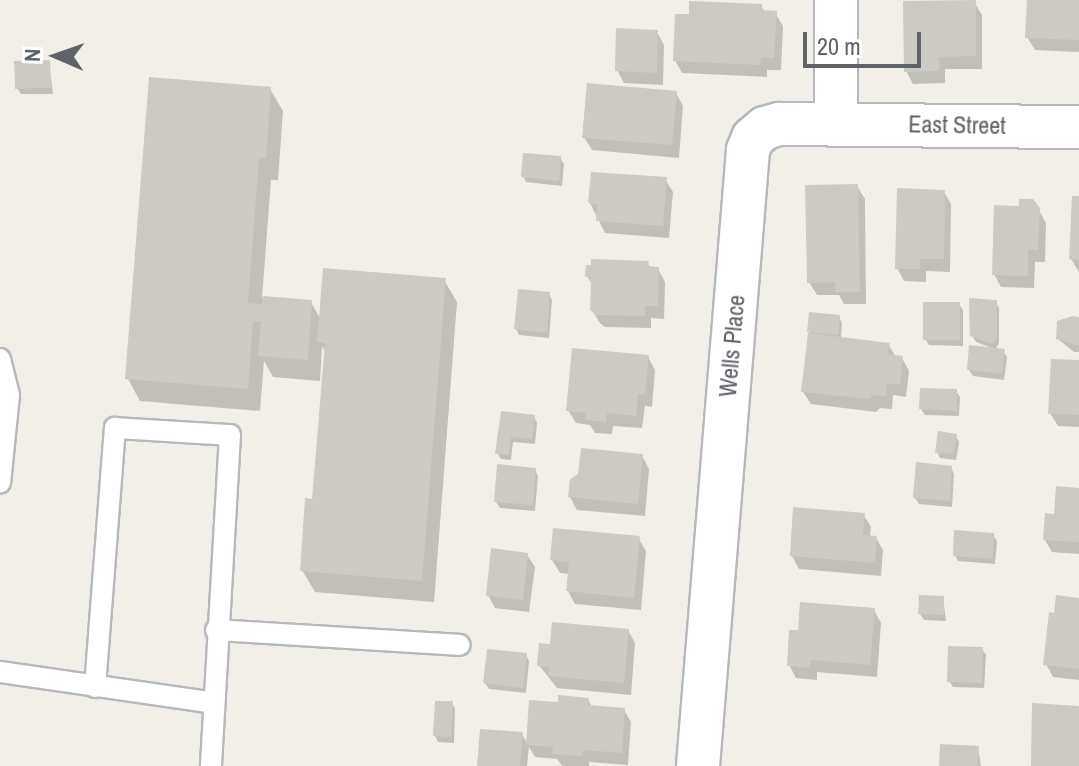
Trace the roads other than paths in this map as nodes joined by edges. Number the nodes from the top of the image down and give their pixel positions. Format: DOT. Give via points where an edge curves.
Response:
graph roads {
  1 [pos="836,0"];
  2 [pos="836,124"];
  3 [pos="1079,127"];
  4 [pos="0,359"];
  5 [pos="0,483"];
  6 [pos="216,630"];
  7 [pos="460,645"];
  8 [pos="0,672"];
  9 [pos="95,687"];
  10 [pos="214,703"];
  11 [pos="211,766"];
  12 [pos="698,766"];
  1 -- 2 [label="street"];
  2 -- 3 [label="street, East Street"];
  2 -- 12 [label="street, Wells Place" via="765,128 748,150"];
  4 -- 5 [label="lane" via="9,395"];
  6 -- 7 [label="lane"];
  6 -- 9 [label="lane" via="230,435 115,428"];
  6 -- 10 [label="lane"];
  8 -- 9 [label="lane"];
  9 -- 10 [label="lane"];
  10 -- 11 [label="lane"];
}
